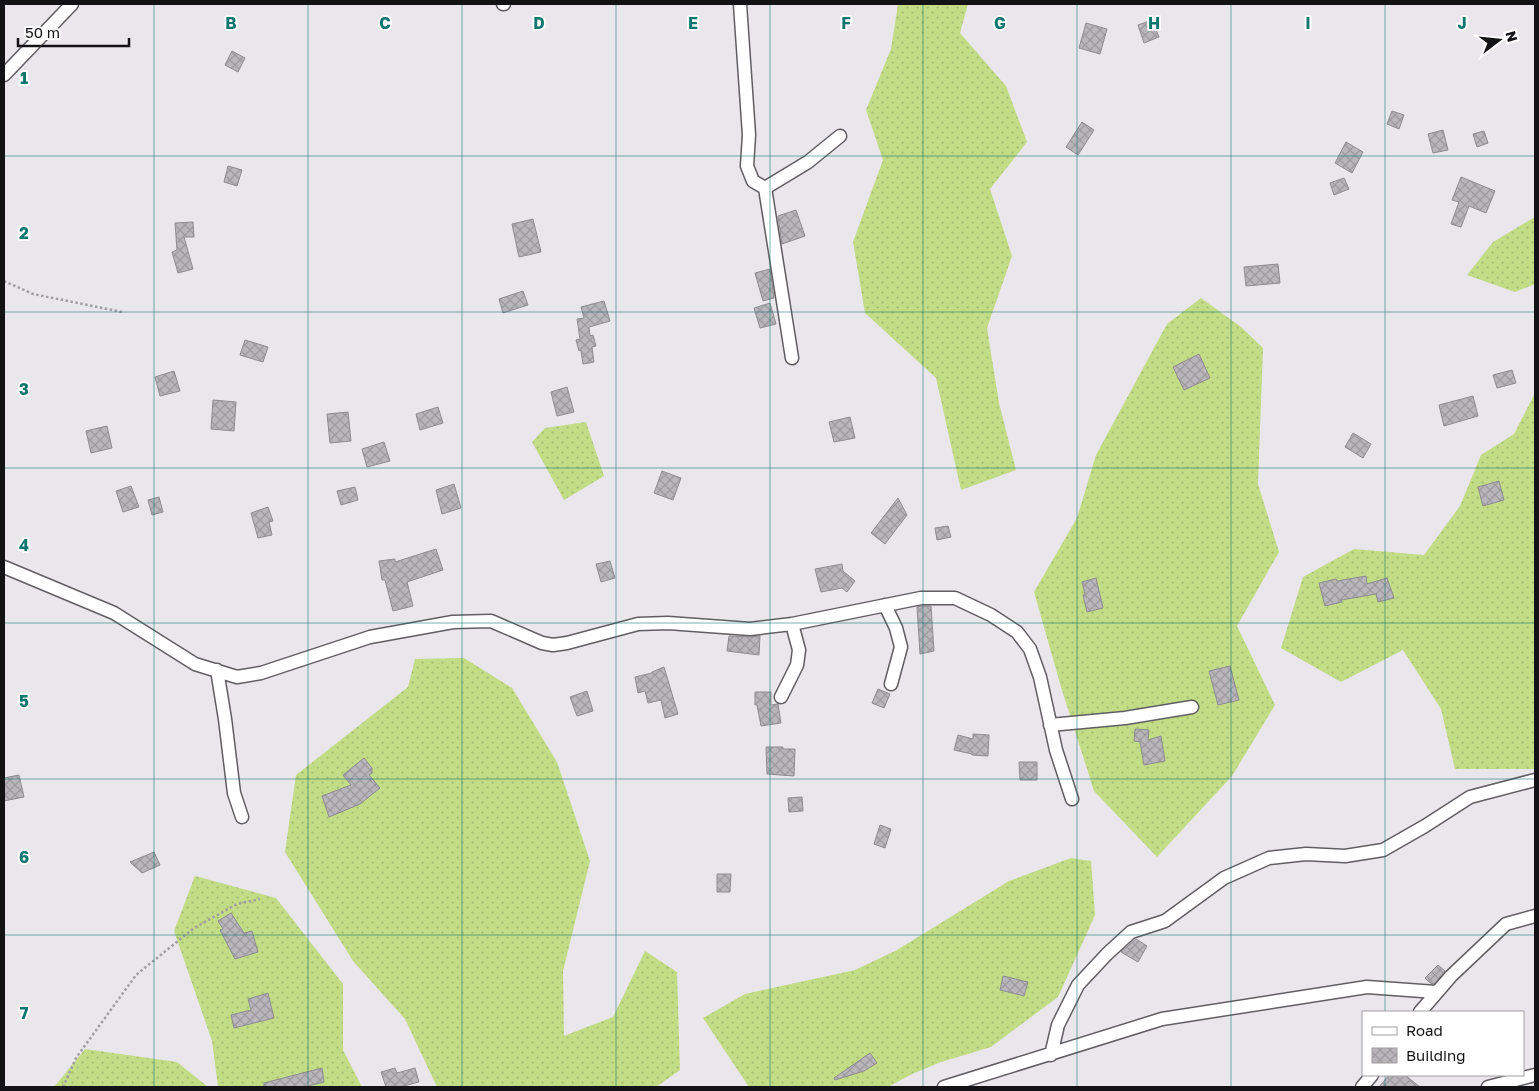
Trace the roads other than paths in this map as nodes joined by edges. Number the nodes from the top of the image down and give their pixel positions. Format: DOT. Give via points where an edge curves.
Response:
graph roads {
  1 [pos="72,4"];
  2 [pos="740,4"];
  3 [pos="4,75"];
  4 [pos="840,136"];
  5 [pos="764,188"];
  6 [pos="792,358"];
  7 [pos="4,568"];
  8 [pos="885,605"];
  9 [pos="792,624"];
  10 [pos="217,670"];
  11 [pos="890,684"];
  12 [pos="781,697"];
  13 [pos="1192,707"];
  14 [pos="1050,725"];
  15 [pos="1535,780"];
  16 [pos="1072,800"];
  17 [pos="242,817"];
  18 [pos="1535,916"];
  19 [pos="1436,992"];
  20 [pos="1421,1011"];
  21 [pos="1051,1055"];
  22 [pos="1535,1075"];
  23 [pos="1371,1076"];
  24 [pos="944,1087"];
  25 [pos="1362,1087"];
  26 [pos="1488,1087"];
  1 -- 3 [label="street"];
  2 -- 5 [label="street" via="749,135 746,166 753,181"];
  4 -- 5 [label="street" via="808,162"];
  5 -- 6 [label="street"];
  7 -- 10 [label="street" via="114,613 195,664"];
  8 -- 9 [label="street"];
  8 -- 11 [label="street" via="901,647"];
  8 -- 14 [label="street" via="921,598 955,598 1017,632 1030,649 1040,677"];
  9 -- 10 [label="street" via="750,630 668,623 638,624 554,645 491,621 453,622 370,637 237,677"];
  9 -- 12 [label="street" via="799,650 797,665"];
  10 -- 17 [label="street" via="234,793"];
  13 -- 14 [label="street"];
  14 -- 16 [label="street"];
  15 -- 21 [label="street" via="1470,797 1383,850 1346,856 1306,854 1269,858 1224,878 1165,921 1131,932 1107,954 1078,985 1058,1025"];
  18 -- 19 [label="street" via="1506,924"];
  19 -- 20 [label="street"];
  19 -- 21 [label="street" via="1367,987 1162,1019"];
  21 -- 24 [label="street"];
  22 -- 26 [label="street"];
  23 -- 25 [label="street"];
}
